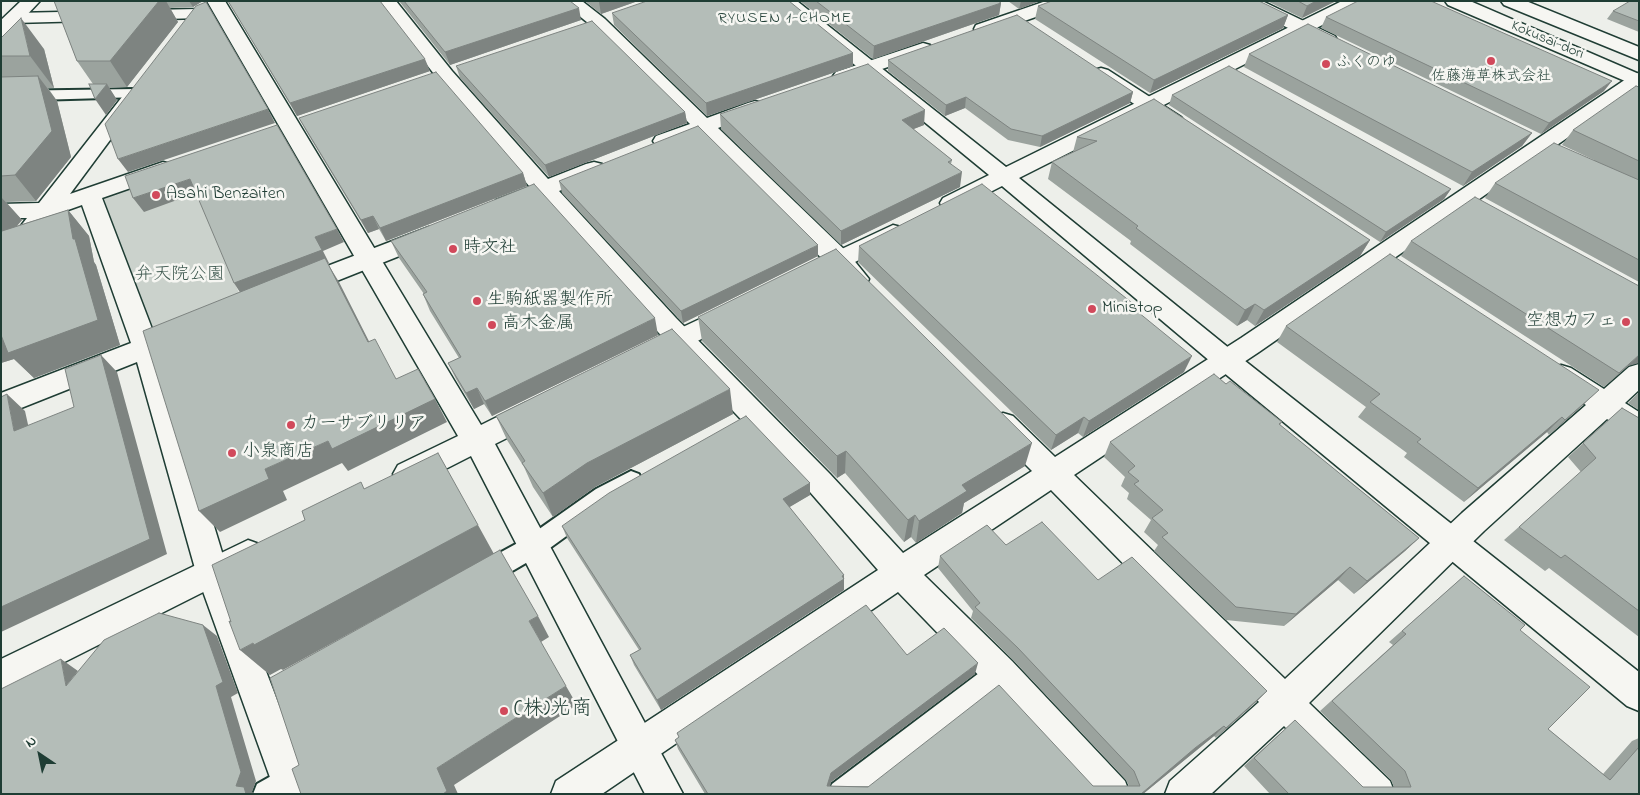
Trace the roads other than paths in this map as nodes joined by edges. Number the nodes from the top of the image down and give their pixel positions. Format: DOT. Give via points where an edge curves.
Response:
graph roads {
  1 [pos="30,1"];
  2 [pos="386,1"];
  3 [pos="570,1"];
  4 [pos="786,1"];
  5 [pos="1064,1"];
  6 [pos="1247,1"];
  7 [pos="1356,1"];
  8 [pos="1454,1"];
  9 [pos="1510,1"];
  10 [pos="213,5"];
  11 [pos="1000,7"];
  12 [pos="1025,23"];
  13 [pos="8,24"];
  14 [pos="1303,28"];
  15 [pos="970,33"];
  16 [pos="180,36"];
  17 [pos="943,43"];
  18 [pos="1342,47"];
  19 [pos="1087,64"];
  20 [pos="869,68"];
  21 [pos="1638,74"];
  22 [pos="824,83"];
  23 [pos="140,86"];
  24 [pos="1,96"];
  25 [pos="777,100"];
  26 [pos="1149,105"];
  27 [pos="702,126"];
  28 [pos="1194,134"];
  29 [pos="641,150"];
  30 [pos="614,161"];
  31 [pos="181,163"];
  32 [pos="1004,177"];
  33 [pos="544,189"];
  34 [pos="89,194"];
  35 [pos="46,210"];
  36 [pos="1,211"];
  37 [pos="481,214"];
  38 [pos="445,228"];
  39 [pos="1356,240"];
  40 [pos="369,259"];
  41 [pos="839,259"];
  42 [pos="1389,262"];
  43 [pos="1,268"];
  44 [pos="787,285"];
  45 [pos="276,296"];
  46 [pos="877,298"];
  47 [pos="752,303"];
  48 [pos="205,324"];
  49 [pos="681,338"];
  50 [pos="145,348"];
  51 [pos="1226,360"];
  52 [pos="1546,365"];
  53 [pos="622,368"];
  54 [pos="1639,374"];
  55 [pos="554,402"];
  56 [pos="1605,404"];
  57 [pos="1,405"];
  58 [pos="988,410"];
  59 [pos="1639,426"];
  60 [pos="478,439"];
  61 [pos="645,473"];
  62 [pos="1052,473"];
  63 [pos="389,484"];
  64 [pos="1451,542"];
  65 [pos="265,546"];
  66 [pos="534,546"];
  67 [pos="212,572"];
  68 [pos="900,573"];
  69 [pos="465,585"];
  70 [pos="1000,673"];
  71 [pos="1,677"];
  72 [pos="284,686"];
  73 [pos="1637,689"];
  74 [pos="259,700"];
  75 [pos="1284,703"];
  76 [pos="639,747"];
  77 [pos="284,789"];
  78 [pos="569,794"];
  79 [pos="664,794"];
  80 [pos="842,794"];
  81 [pos="1112,794"];
  82 [pos="1184,794"];
  83 [pos="1377,794"];
  1 -- 13 [label="main road"];
  2 -- 33 [label="main road"];
  3 -- 27 [label="main road" via="599,23"];
  4 -- 20 [label="main road"];
  5 -- 12 [label="main road"];
  6 -- 14 [label="main road"];
  7 -- 14 [label="main road"];
  8 -- 21 [label="main road, Kokusai-dori"];
  9 -- 21 [label="main road, Kokusai-dori"];
  10 -- 13 [label="main road"];
  10 -- 16 [label="main road"];
  10 -- 40 [label="main road"];
  11 -- 12 [label="main road"];
  12 -- 15 [label="main road"];
  14 -- 18 [label="main road"];
  14 -- 26 [label="main road" via="1234,71"];
  17 -- 20 [label="main road"];
  19 -- 26 [label="main road"];
  20 -- 22 [label="main road"];
  20 -- 32 [label="main road"];
  21 -- 42 [label="main road" via="1464,199"];
  23 -- 24 [label="lane"];
  23 -- 35 [label="main road"];
  25 -- 27 [label="main road"];
  26 -- 28 [label="main road"];
  26 -- 32 [label="main road"];
  27 -- 29 [label="main road"];
  27 -- 41 [label="main road"];
  30 -- 33 [label="main road"];
  31 -- 34 [label="main road"];
  32 -- 41 [label="main road"];
  32 -- 51 [label="main road"];
  33 -- 37 [label="main road"];
  33 -- 49 [label="main road"];
  34 -- 35 [label="main road"];
  34 -- 50 [label="main road"];
  35 -- 36 [label="main road"];
  35 -- 43 [label="main road"];
  38 -- 40 [label="main road"];
  39 -- 42 [label="main road"];
  40 -- 45 [label="main road"];
  40 -- 60 [label="main road" via="463,421"];
  41 -- 44 [label="main road"];
  41 -- 46 [label="main road"];
  42 -- 51 [label="main road"];
  47 -- 49 [label="main road"];
  48 -- 50 [label="main road"];
  49 -- 53 [label="main road"];
  49 -- 68 [label="main road" via="745,418 820,483"];
  50 -- 57 [label="main road"];
  50 -- 67 [label="main road"];
  51 -- 62 [label="main road"];
  51 -- 64 [label="main road"];
  52 -- 56 [label="main road"];
  54 -- 56 [label="main road"];
  55 -- 60 [label="main road"];
  56 -- 59 [label="main road"];
  56 -- 64 [label="main road"];
  58 -- 62 [label="main road"];
  60 -- 63 [label="main road"];
  60 -- 66 [label="main road"];
  61 -- 66 [label="lane" via="604,496"];
  62 -- 68 [label="main road"];
  62 -- 75 [label="main road"];
  64 -- 73 [label="main road"];
  64 -- 75 [label="main road"];
  65 -- 67 [label="main road"];
  66 -- 69 [label="lane"];
  66 -- 76 [label="main road"];
  67 -- 71 [label="main road"];
  67 -- 74 [label="main road"];
  68 -- 70 [label="main road"];
  68 -- 76 [label="main road"];
  70 -- 80 [label="lane"];
  70 -- 81 [label="main road"];
  72 -- 74 [label="lane"];
  74 -- 77 [label="main road"];
  75 -- 82 [label="main road"];
  75 -- 83 [label="main road"];
  76 -- 78 [label="main road"];
  76 -- 79 [label="main road"];
}
